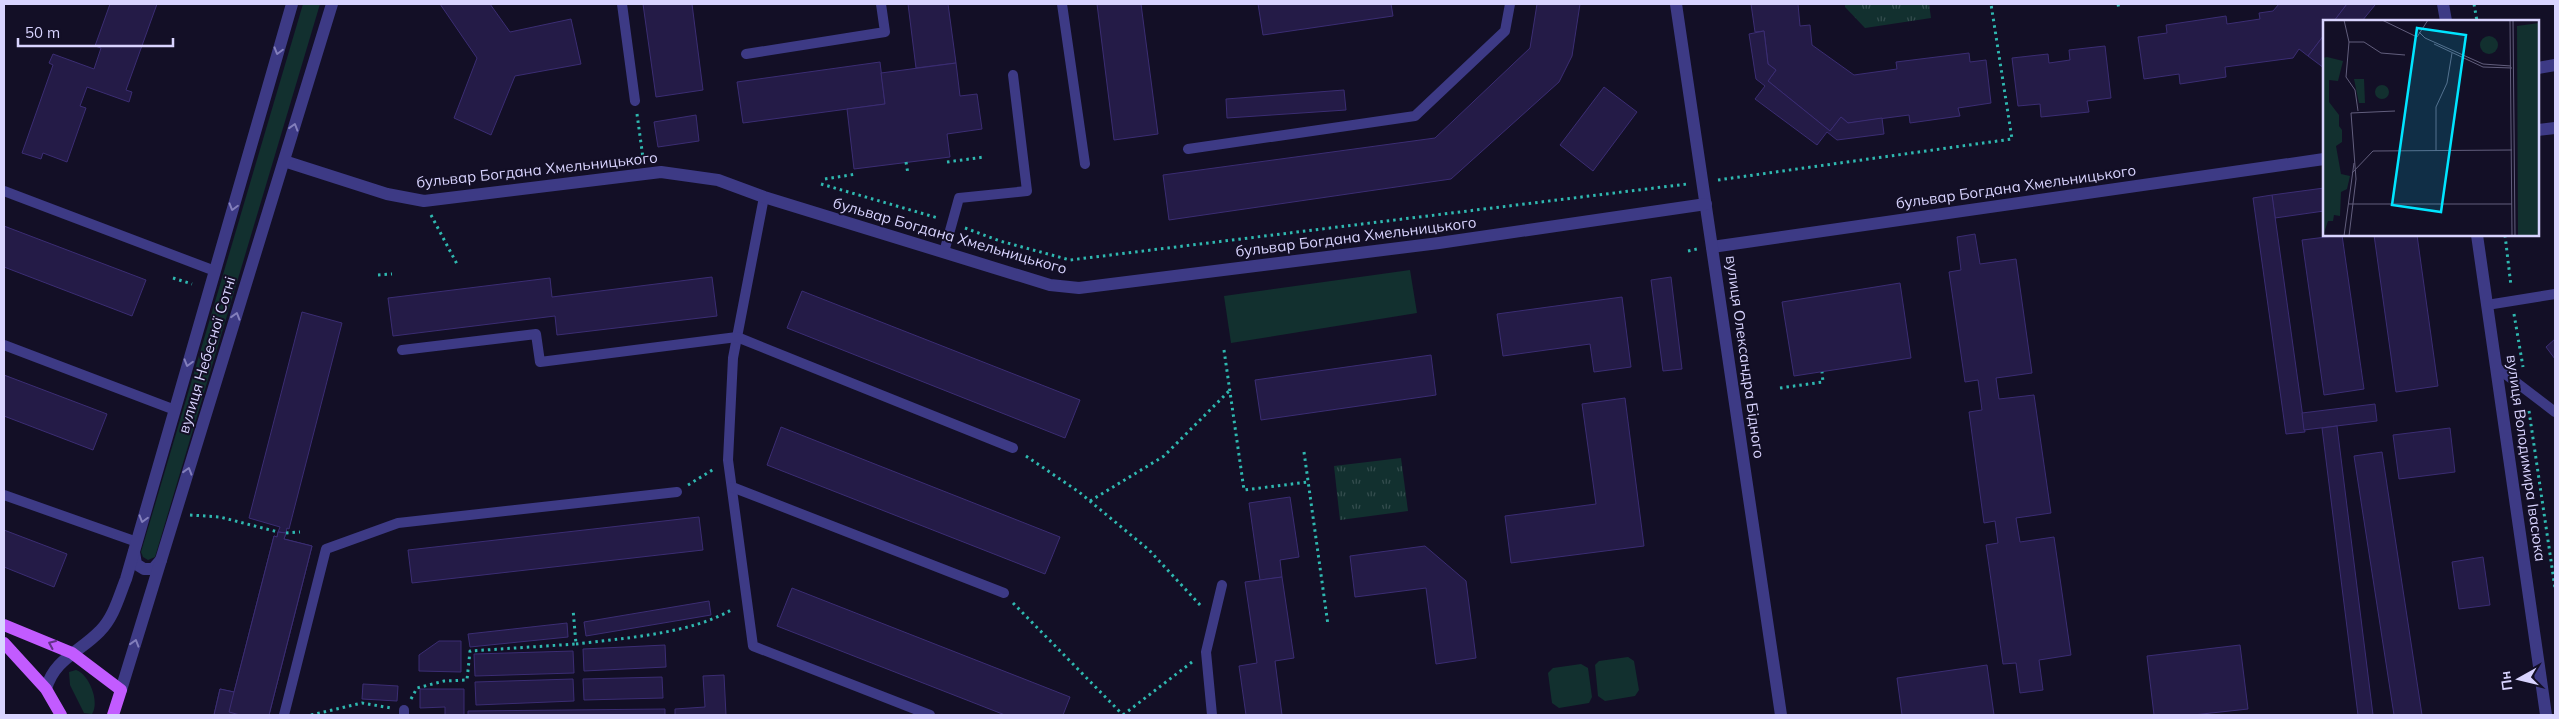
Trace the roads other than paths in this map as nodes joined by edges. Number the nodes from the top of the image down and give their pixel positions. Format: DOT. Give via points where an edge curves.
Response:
graph roads {
  1 [pos="292,4"];
  2 [pos="332,4"];
  3 [pos="622,4"];
  4 [pos="881,4"];
  5 [pos="1062,4"];
  6 [pos="1510,4"];
  7 [pos="1676,4"];
  8 [pos="2443,4"];
  9 [pos="2446,20"];
  10 [pos="746,54"];
  11 [pos="2555,65"];
  12 [pos="2539,68"];
  13 [pos="1013,75"];
  14 [pos="635,101"];
  15 [pos="2555,128"];
  16 [pos="2539,130"];
  17 [pos="1188,149"];
  18 [pos="2323,159"];
  19 [pos="284,161"];
  20 [pos="1085,164"];
  21 [pos="4,191"];
  22 [pos="764,198"];
  23 [pos="1706,204"];
  24 [pos="2477,236"];
  25 [pos="1712,248"];
  26 [pos="944,252"];
  27 [pos="215,271"];
  28 [pos="2555,294"];
  29 [pos="2487,305"];
  30 [pos="737,337"];
  31 [pos="4,345"];
  32 [pos="402,350"];
  33 [pos="2496,368"];
  34 [pos="175,410"];
  35 [pos="2555,412"];
  36 [pos="1013,448"];
  37 [pos="732,487"];
  38 [pos="677,492"];
  39 [pos="4,495"];
  40 [pos="135,547"];
  41 [pos="161,560"];
  42 [pos="1222,585"];
  43 [pos="1004,593"];
  44 [pos="4,625"];
  45 [pos="4,643"];
  46 [pos="72,653"];
  47 [pos="46,689"];
  48 [pos="121,690"];
  49 [pos="61,715"];
  50 [pos="113,715"];
  51 [pos="284,715"];
  52 [pos="930,715"];
  53 [pos="1212,715"];
  54 [pos="1781,715"];
  55 [pos="2546,715"];
  1 -- 27 [label="street, вулиця Небесної Сотні, one-way"];
  19 -- 2 [label="street, вулиця Небесної Сотні, one-way"];
  3 -- 14 [label="lane"];
  4 -- 10 [label="lane" via="885,32"];
  5 -- 20 [label="lane"];
  6 -- 17 [label="lane" via="1505,31 1415,116"];
  7 -- 23 [label="street, вулиця Олександра Бідного"];
  8 -- 9 [label="street"];
  11 -- 12 [label="street"];
  13 -- 26 [label="lane" via="1027,191 959,198"];
  15 -- 16 [label="street"];
  18 -- 25 [label="street, бульвар Богдана Хмельницького"];
  19 -- 22 [label="street, бульвар Богдана Хмельницького" via="387,194 424,202 662,172 718,180"];
  41 -- 19 [label="street, вулиця Небесної Сотні, one-way"];
  21 -- 27 [label="lane"];
  22 -- 26 [label="street, бульвар Богдана Хмельницького"];
  22 -- 30 [label="lane"];
  23 -- 25 [label="street, вулиця Олександра Бідного"];
  23 -- 26 [label="street, бульвар Богдана Хмельницького" via="1439,243 1079,288 1050,285"];
  24 -- 29 [label="street, вулиця Володимира Івасюка"];
  25 -- 54 [label="street, вулиця Олександра Бідного"];
  27 -- 34 [label="street, вулиця Небесної Сотні, one-way"];
  28 -- 29 [label="lane"];
  29 -- 33 [label="street, вулиця Володимира Івасюка"];
  30 -- 32 [label="lane" via="540,362 536,334"];
  30 -- 36 [label="lane"];
  30 -- 37 [label="lane" via="728,460"];
  31 -- 34 [label="lane"];
  33 -- 35 [label="lane"];
  33 -- 55 [label="street, вулиця Володимира Івасюка"];
  34 -- 40 [label="street, вулиця Небесної Сотні, one-way"];
  37 -- 43 [label="lane"];
  37 -- 52 [label="lane" via="753,646"];
  38 -- 51 [label="lane" via="398,523 326,549"];
  39 -- 40 [label="lane"];
  40 -- 41 [label="street" via="136,564 144,569 153,568"];
  40 -- 46 [label="street, вулиця Небесної Сотні" via="110,618 100,631"];
  48 -- 41 [label="street, вулиця Небесної Сотні, one-way"];
  42 -- 53 [label="lane" via="1206,652"];
  46 -- 44 [label="main road, one-way"];
  45 -- 47 [label="main road"];
  46 -- 47 [label="street, вулиця Небесної Сотні" via="59,663"];
  46 -- 48 [label="main road"];
  47 -- 49 [label="main road"];
  48 -- 50 [label="main road, вулиця Небесної Сотні"];
}
